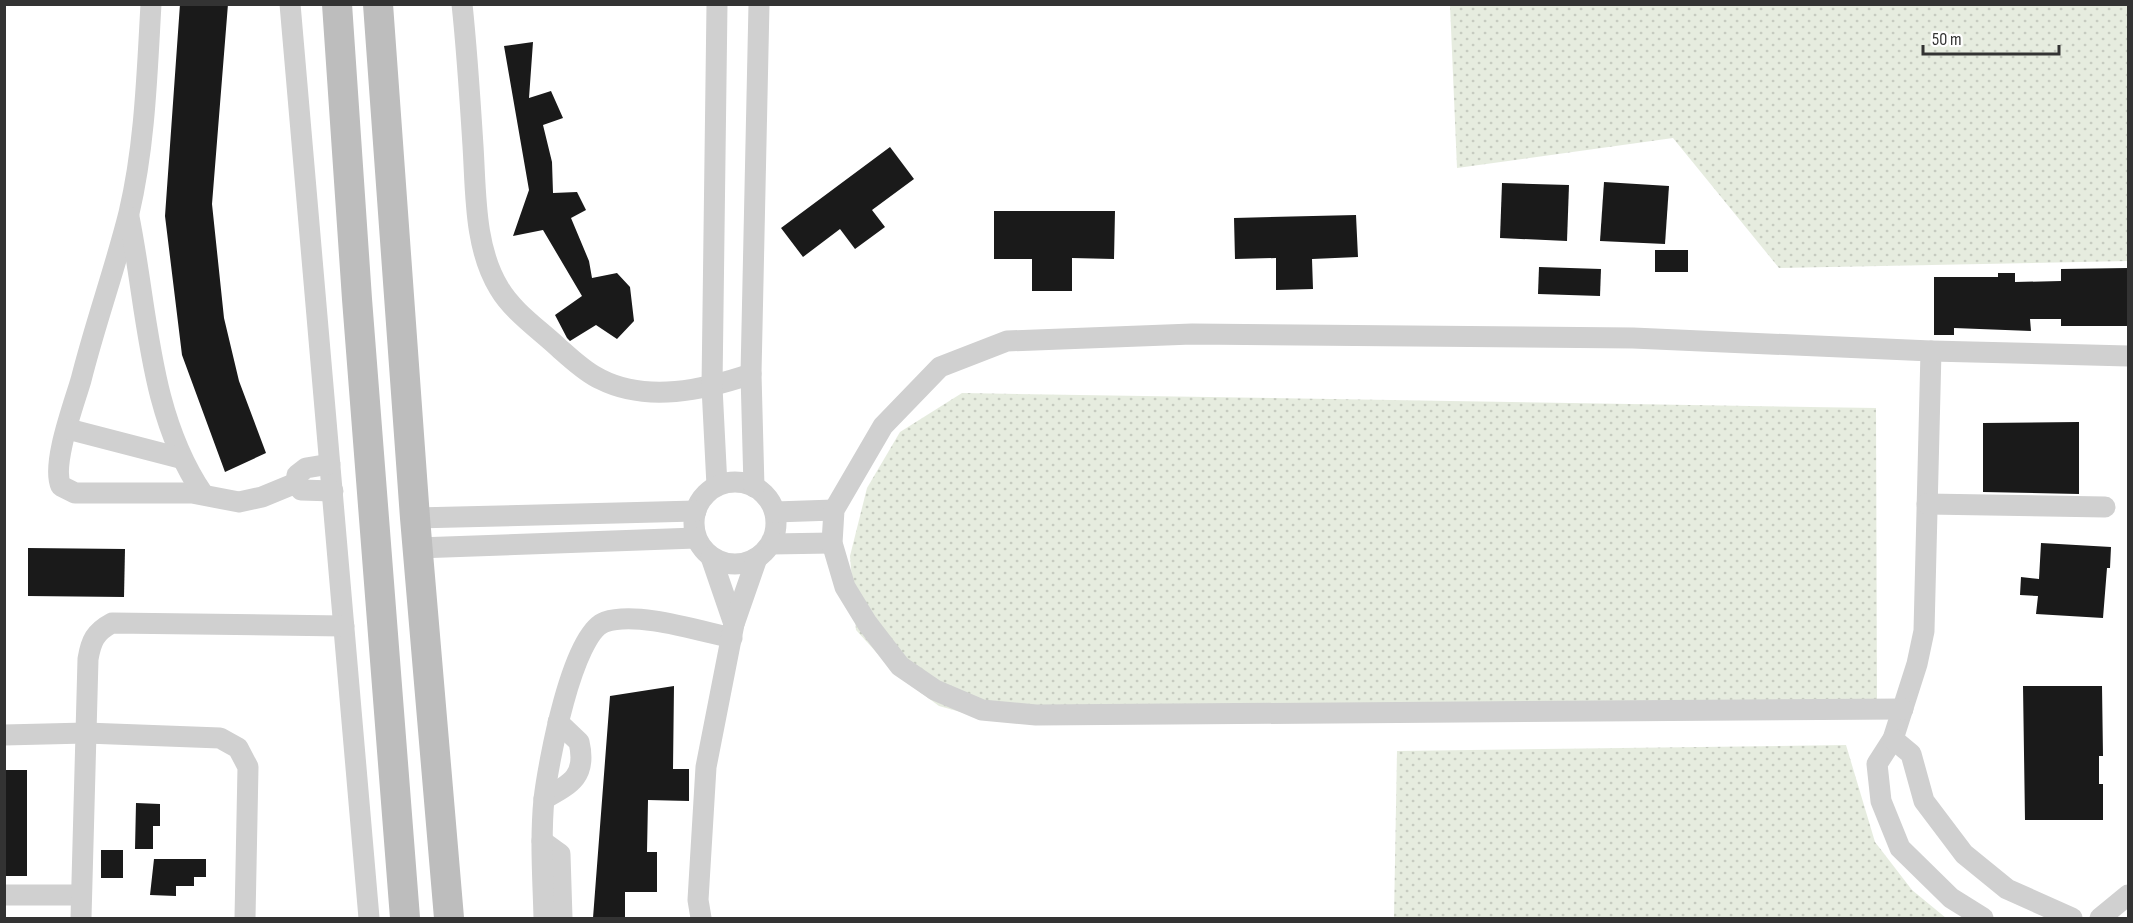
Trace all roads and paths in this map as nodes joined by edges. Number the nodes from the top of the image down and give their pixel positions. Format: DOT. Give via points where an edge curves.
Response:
graph roads {
  1 [pos="151,4"];
  2 [pos="290,4"];
  3 [pos="337,4"];
  4 [pos="378,4"];
  5 [pos="462,4"];
  6 [pos="717,4"];
  7 [pos="759,4"];
  8 [pos="128,214"];
  9 [pos="1931,351"];
  10 [pos="2128,356"];
  11 [pos="751,374"];
  12 [pos="712,387"];
  13 [pos="68,429"];
  14 [pos="180,458"];
  15 [pos="330,464"];
  16 [pos="296,483"];
  17 [pos="717,486"];
  18 [pos="754,486"];
  19 [pos="333,491"];
  20 [pos="203,495"];
  21 [pos="1927,504"];
  22 [pos="2105,507"];
  23 [pos="834,510"];
  24 [pos="696,511"];
  25 [pos="775,512"];
  26 [pos="544,514"];
  27 [pos="415,518"];
  28 [pos="696,538"];
  29 [pos="543,543"];
  30 [pos="832,543"];
  31 [pos="417,548"];
  32 [pos="764,551"];
  33 [pos="711,557"];
  34 [pos="344,626"];
  35 [pos="733,631"];
  36 [pos="1903,709"];
  37 [pos="558,722"];
  38 [pos="86,734"];
  39 [pos="4,735"];
  40 [pos="1893,739"];
  41 [pos="544,800"];
  42 [pos="542,841"];
  43 [pos="4,895"];
  44 [pos="81,895"];
  45 [pos="2128,895"];
  46 [pos="81,918"];
  47 [pos="245,918"];
  48 [pos="369,918"];
  49 [pos="405,918"];
  50 [pos="449,918"];
  51 [pos="544,918"];
  52 [pos="562,918"];
  53 [pos="701,918"];
  54 [pos="1983,918"];
  55 [pos="2072,918"];
  56 [pos="2100,918"];
  1 -- 8 [label="street" via="141,147"];
  2 -- 15 [label="street"];
  3 -- 49 [label="street"];
  4 -- 27 [label="street"];
  5 -- 12 [label="street" via="478,220 499,288 512,306 580,367 601,380 659,393"];
  6 -- 12 [label="street"];
  7 -- 11 [label="street"];
  8 -- 13 [label="street"];
  8 -- 14 [label="street" via="162,404"];
  9 -- 10 [label="street"];
  9 -- 21 [label="street"];
  9 -- 23 [label="street" via="1633,338 1192,334 1007,341 940,367 883,426"];
  11 -- 12 [label="street"];
  11 -- 18 [label="street"];
  12 -- 17 [label="street"];
  13 -- 14 [label="street"];
  13 -- 20 [label="street" via="58,471 58,481 66,490"];
  14 -- 20 [label="street"];
  15 -- 16 [label="street" via="306,468 297,475"];
  15 -- 19 [label="street"];
  16 -- 19 [label="street" via="301,490"];
  16 -- 20 [label="street" via="262,497 239,501"];
  17 -- 18 [label="street" via="742,482"];
  17 -- 24 [label="street" via="708,492"];
  18 -- 25 [label="street" via="771,502"];
  19 -- 34 [label="street"];
  21 -- 22 [label="street"];
  21 -- 36 [label="street" via="1924,631"];
  23 -- 25 [label="street"];
  23 -- 30 [label="street"];
  24 -- 26 [label="street"];
  24 -- 28 [label="street"];
  25 -- 32 [label="street" via="775,534"];
  26 -- 27 [label="street"];
  26 -- 29 [label="street"];
  27 -- 31 [label="street"];
  28 -- 29 [label="street"];
  28 -- 33 [label="street"];
  29 -- 31 [label="street"];
  30 -- 32 [label="street"];
  30 -- 36 [label="street" via="845,587 867,624 900,666 935,690 982,711 1060,715"];
  31 -- 50 [label="street"];
  32 -- 33 [label="street" via="734,565"];
  32 -- 35 [label="street"];
  33 -- 35 [label="street"];
  34 -- 38 [label="street" via="112,623 91,640"];
  34 -- 48 [label="street"];
  35 -- 37 [label="street" via="650,620 607,621 595,627 570,678"];
  35 -- 53 [label="street" via="706,767 698,900"];
  36 -- 40 [label="street"];
  37 -- 41 [label="street"];
  37 -- 41 [label="street" via="579,742 581,766 570,783"];
  38 -- 39 [label="street"];
  38 -- 44 [label="street"];
  38 -- 47 [label="street" via="220,738 238,748 248,767"];
  40 -- 54 [label="street" via="1877,764 1881,801 1900,848 1951,898"];
  40 -- 55 [label="street" via="1911,754 1924,801 1964,854 2007,889"];
  41 -- 42 [label="street"];
  42 -- 51 [label="street"];
  42 -- 52 [label="street" via="560,854"];
  43 -- 44 [label="street"];
  44 -- 46 [label="street"];
  45 -- 56 [label="street"];
}
